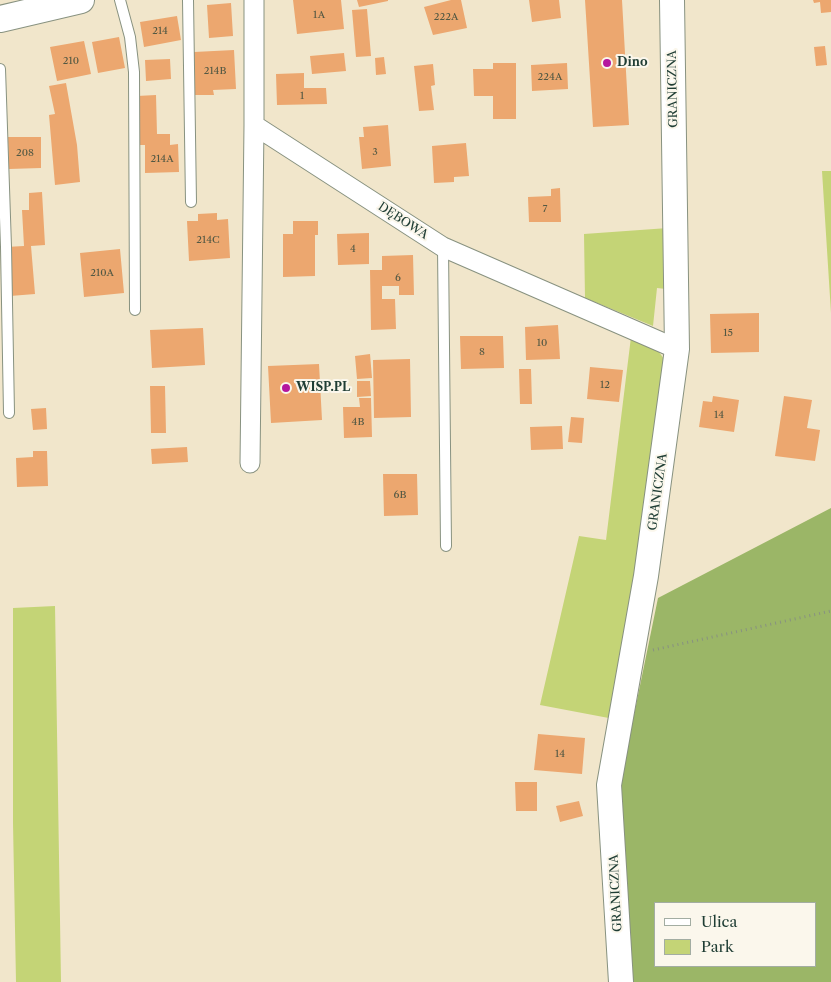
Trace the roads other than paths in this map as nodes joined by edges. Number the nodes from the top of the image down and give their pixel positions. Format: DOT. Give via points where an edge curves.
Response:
graph roads {
  1 [pos="81,0"];
  2 [pos="120,0"];
  3 [pos="188,0"];
  4 [pos="254,0"];
  5 [pos="672,0"];
  6 [pos="0,18"];
  7 [pos="0,68"];
  8 [pos="254,125"];
  9 [pos="191,202"];
  10 [pos="443,247"];
  11 [pos="135,310"];
  12 [pos="677,349"];
  13 [pos="9,413"];
  14 [pos="250,463"];
  15 [pos="446,546"];
  16 [pos="621,982"];
  1 -- 6 [label="main road"];
  2 -- 11 [label="lane" via="130,37 134,72"];
  3 -- 9 [label="lane"];
  4 -- 8 [label="street"];
  5 -- 12 [label="street, GRANICZNA"];
  7 -- 13 [label="lane"];
  8 -- 10 [label="street, DĘBOWA"];
  8 -- 14 [label="street"];
  10 -- 12 [label="street, DĘBOWA"];
  10 -- 15 [label="lane"];
  12 -- 16 [label="street, GRANICZNA" via="646,576 610,785"];
}
